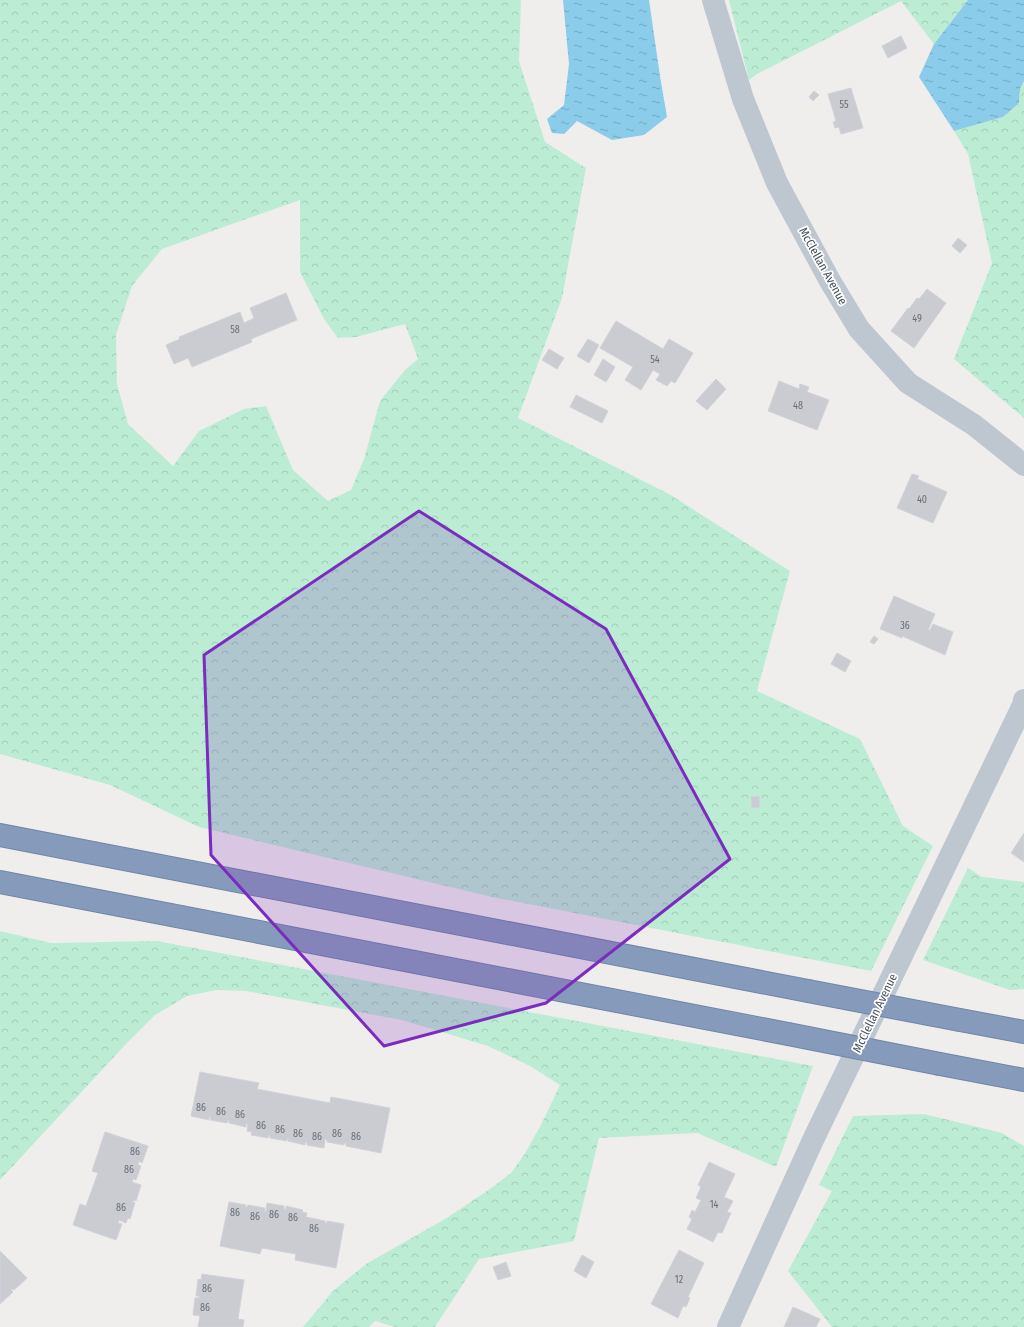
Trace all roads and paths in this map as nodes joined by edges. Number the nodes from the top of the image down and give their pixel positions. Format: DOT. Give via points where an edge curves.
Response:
graph roads {
  1 [pos="713,0"];
  2 [pos="1024,466"];
  3 [pos="1024,700"];
  4 [pos="0,835"];
  5 [pos="0,882"];
  6 [pos="1024,1016"];
  7 [pos="963,1020"];
  8 [pos="1024,1032"];
  9 [pos="1024,1080"];
  10 [pos="728,1327"];
  1 -- 2 [label="street, McClellan Avenue" via="744,99 777,182 859,329 908,383 974,426"];
  3 -- 10 [label="street, McClellan Avenue" via="813,1140"];
  4 -- 7 [label="highway, bridge"];
  5 -- 9 [label="highway, bridge"];
  6 -- 7 [label="highway"];
  7 -- 8 [label="highway"];
}
